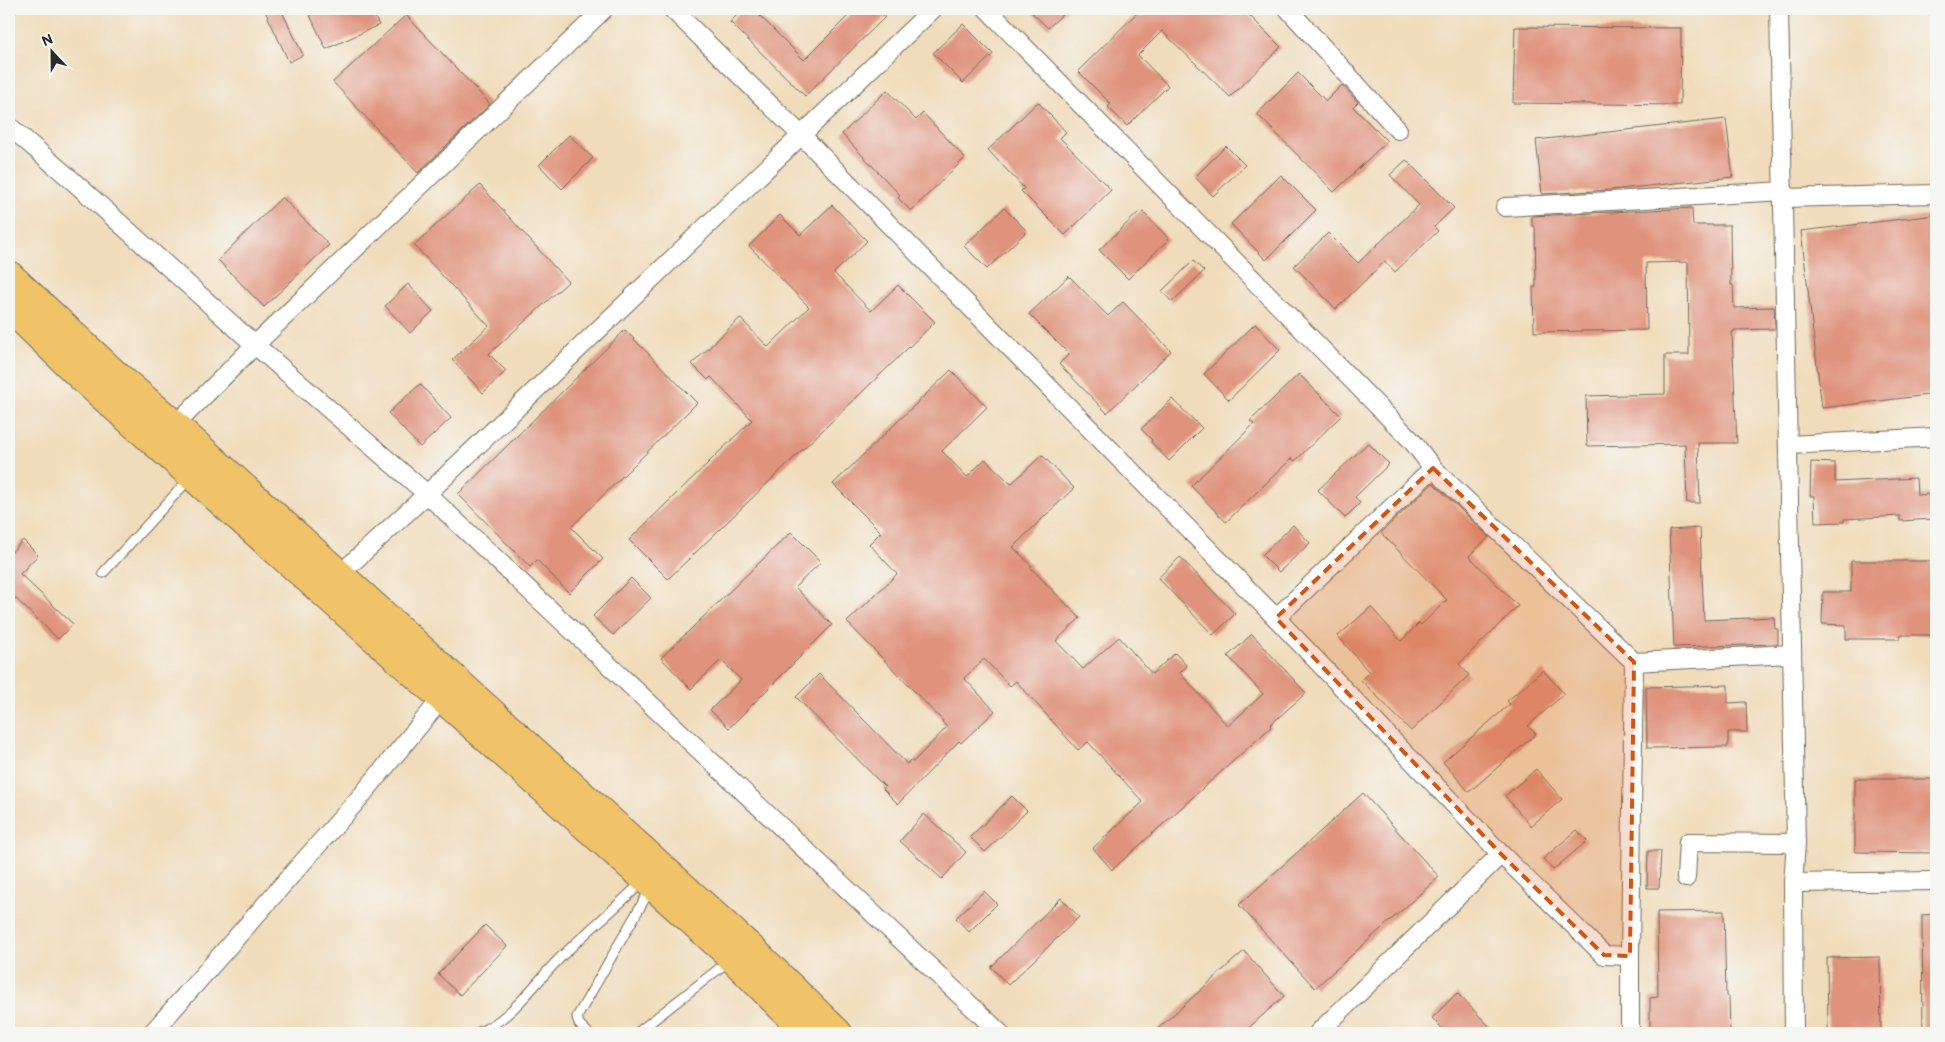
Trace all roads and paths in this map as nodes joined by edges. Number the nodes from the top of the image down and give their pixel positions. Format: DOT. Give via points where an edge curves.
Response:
graph roads {
  1 [pos="604,9"];
  2 [pos="672,9"];
  3 [pos="933,9"];
  4 [pos="986,9"];
  5 [pos="1288,9"];
  6 [pos="1779,9"];
  7 [pos="9,126"];
  8 [pos="1398,130"];
  9 [pos="802,136"];
  10 [pos="1936,194"];
  11 [pos="1784,195"];
  12 [pos="1506,207"];
  13 [pos="9,275"];
  14 [pos="9,307"];
  15 [pos="255,345"];
  16 [pos="175,426"];
  17 [pos="1936,437"];
  18 [pos="1789,445"];
  19 [pos="201,466"];
  20 [pos="1433,468"];
  21 [pos="427,494"];
  22 [pos="103,573"];
  23 [pos="340,574"];
  24 [pos="1276,618"];
  25 [pos="1791,654"];
  26 [pos="1634,662"];
  27 [pos="442,698"];
  28 [pos="1796,843"];
  29 [pos="1501,854"];
  30 [pos="1686,878"];
  31 [pos="1936,881"];
  32 [pos="649,882"];
  33 [pos="1793,883"];
  34 [pos="1630,956"];
  35 [pos="732,958"];
  36 [pos="152,1033"];
  37 [pos="477,1033"];
  38 [pos="588,1033"];
  39 [pos="637,1033"];
  40 [pos="807,1033"];
  41 [pos="838,1033"];
  42 [pos="1000,1033"];
  43 [pos="1318,1033"];
  44 [pos="1630,1033"];
  45 [pos="1794,1033"];
  1 -- 15 [label="street"];
  2 -- 9 [label="street"];
  3 -- 9 [label="street"];
  4 -- 20 [label="street" via="1412,441"];
  5 -- 8 [label="street"];
  6 -- 11 [label="street"];
  7 -- 15 [label="street"];
  9 -- 21 [label="street"];
  9 -- 24 [label="street"];
  10 -- 11 [label="street"];
  11 -- 12 [label="street"];
  11 -- 18 [label="street"];
  13 -- 16 [label="highway"];
  14 -- 19 [label="highway" via="81,377"];
  15 -- 16 [label="street"];
  15 -- 21 [label="street"];
  16 -- 19 [label="highway"];
  17 -- 18 [label="street"];
  18 -- 25 [label="street"];
  19 -- 22 [label="lane"];
  19 -- 23 [label="highway"];
  19 -- 27 [label="highway"];
  20 -- 24 [label="street"];
  20 -- 26 [label="street"];
  21 -- 23 [label="street"];
  21 -- 42 [label="street"];
  23 -- 41 [label="highway" via="753,950"];
  24 -- 29 [label="street"];
  25 -- 26 [label="street"];
  25 -- 28 [label="street"];
  26 -- 34 [label="street"];
  27 -- 32 [label="highway"];
  27 -- 36 [label="street" via="362,795"];
  28 -- 30 [label="street" via="1688,842"];
  28 -- 33 [label="street"];
  29 -- 34 [label="street" via="1604,955"];
  29 -- 43 [label="street"];
  31 -- 33 [label="street"];
  32 -- 35 [label="highway"];
  32 -- 37 [label="lane" via="559,959 500,1021"];
  32 -- 38 [label="lane" via="577,1017"];
  33 -- 45 [label="street"];
  34 -- 44 [label="street"];
  35 -- 39 [label="lane"];
  35 -- 40 [label="highway"];
}
